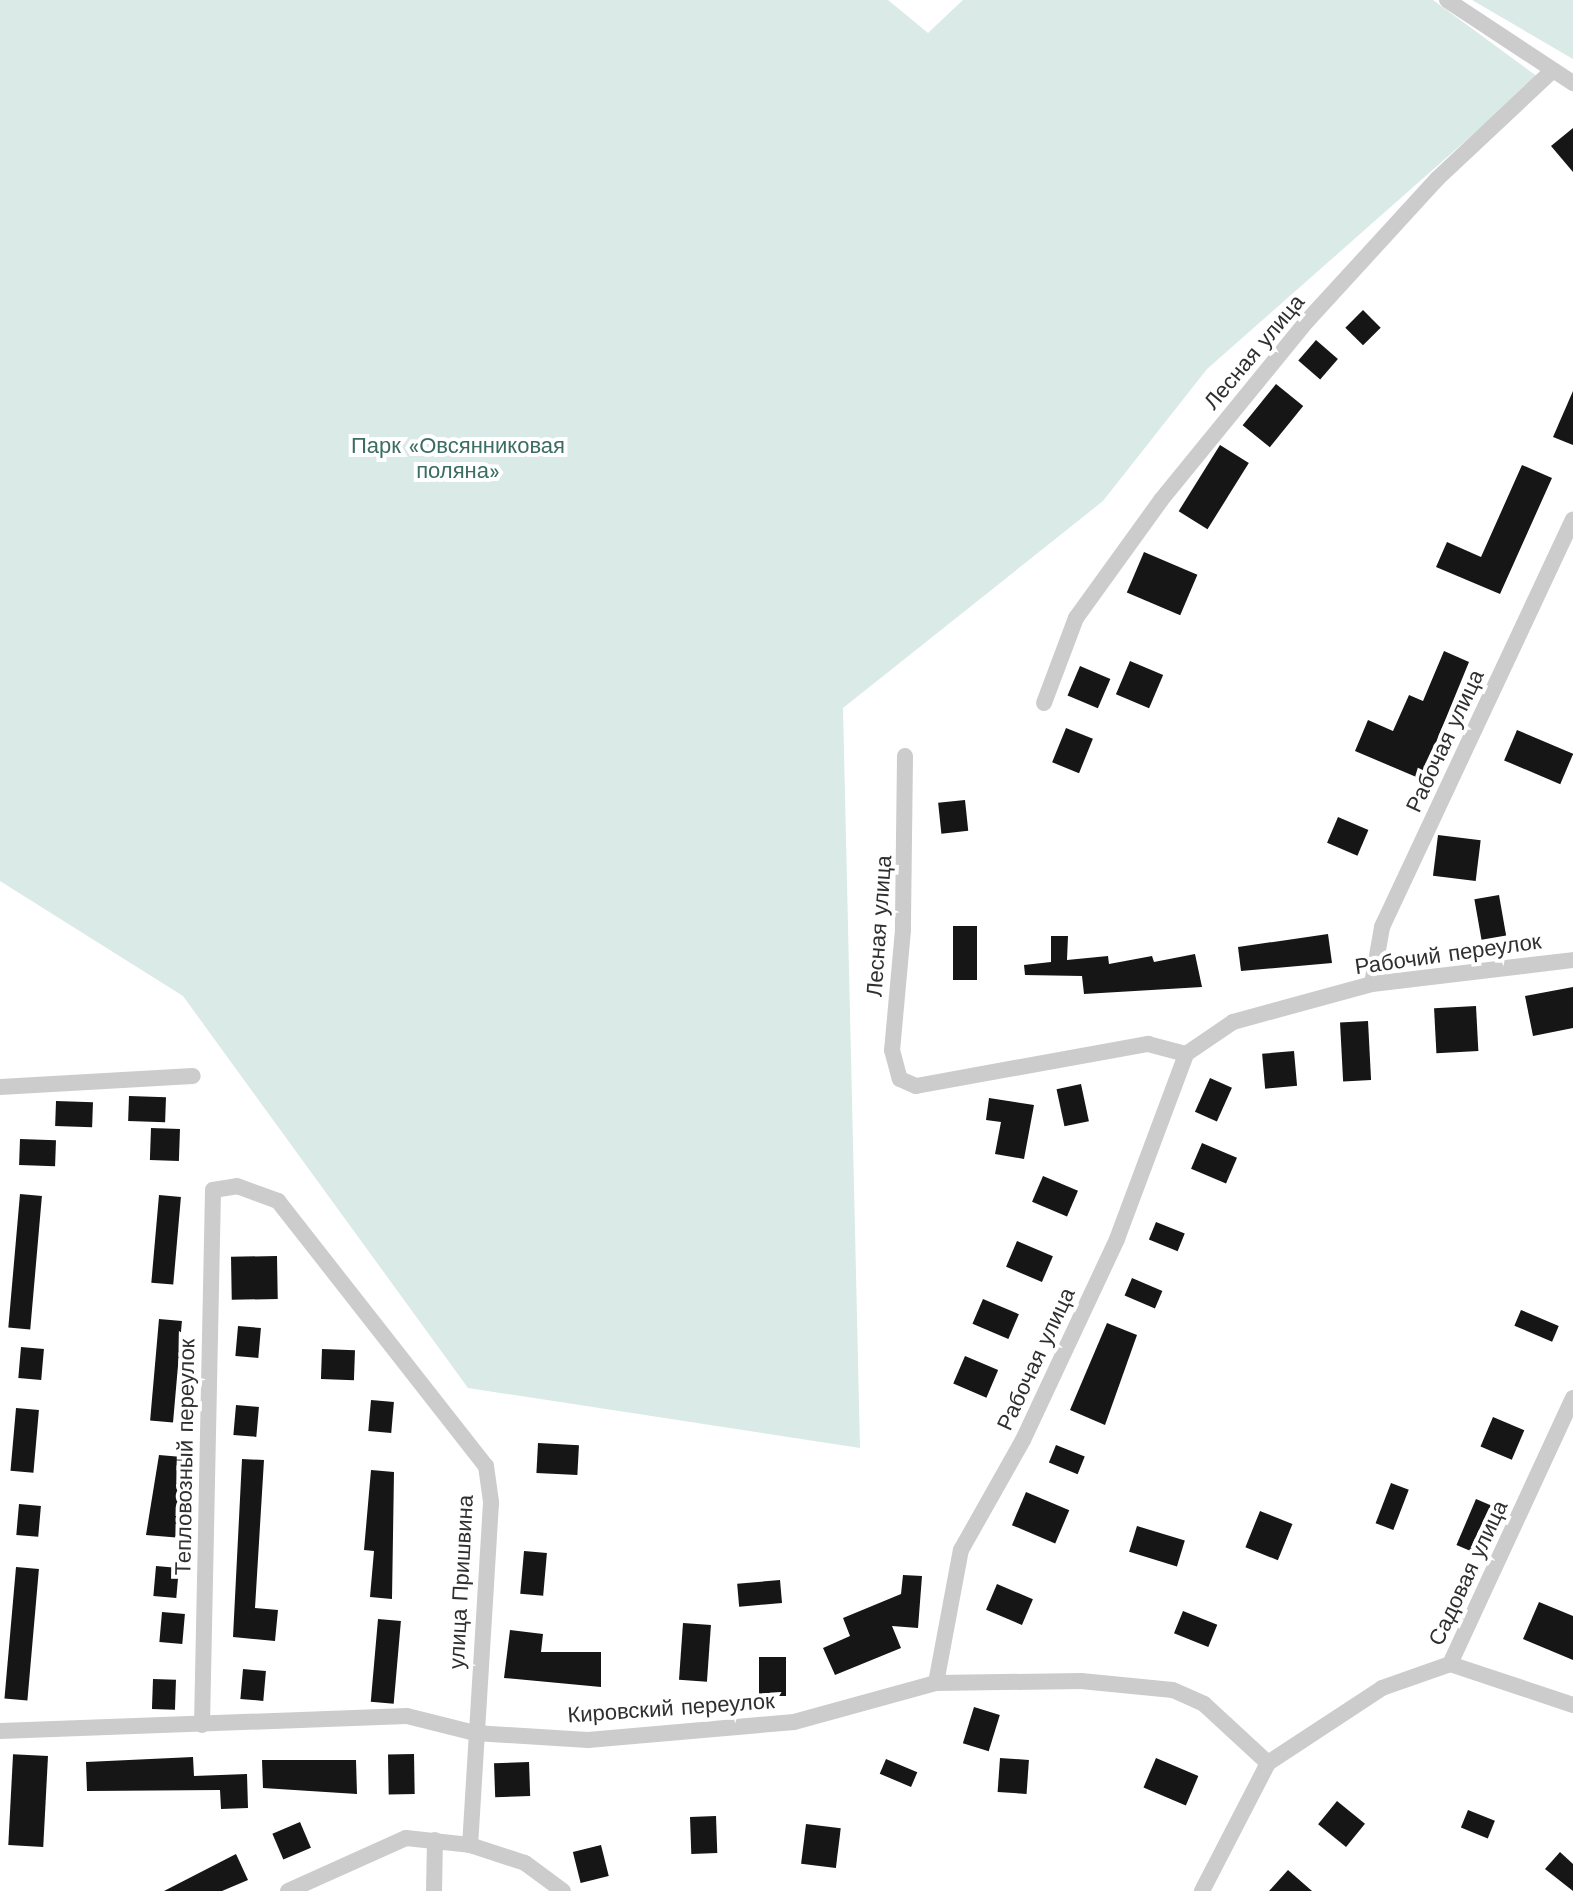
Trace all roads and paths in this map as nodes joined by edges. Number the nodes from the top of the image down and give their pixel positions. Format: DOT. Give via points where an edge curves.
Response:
graph roads {
  1 [pos="1447,0"];
  2 [pos="1553,70"];
  3 [pos="1573,83"];
  4 [pos="1573,520"];
  5 [pos="1044,703"];
  6 [pos="905,756"];
  7 [pos="1573,960"];
  8 [pos="1372,984"];
  9 [pos="1186,1054"];
  10 [pos="193,1076"];
  11 [pos="0,1087"];
  12 [pos="278,1201"];
  13 [pos="1573,1398"];
  14 [pos="1450,1664"];
  15 [pos="936,1683"];
  16 [pos="1573,1705"];
  17 [pos="202,1725"];
  18 [pos="0,1731"];
  19 [pos="475,1733"];
  20 [pos="1268,1763"];
  21 [pos="435,1840"];
  22 [pos="470,1845"];
  23 [pos="288,1891"];
  24 [pos="434,1891"];
  25 [pos="563,1891"];
  26 [pos="1202,1891"];
  1 -- 2 [label="street"];
  2 -- 3 [label="street"];
  2 -- 5 [label="street, Лесная улица" via="1437,179 1317,310 1161,500 1076,618"];
  4 -- 8 [label="street, Рабочая улица" via="1382,927"];
  6 -- 9 [label="street, Лесная улица" via="892,1050 900,1079 916,1086 1148,1044"];
  7 -- 8 [label="street, Рабочий переулок"];
  8 -- 9 [label="street, Рабочий переулок" via="1233,1022"];
  9 -- 15 [label="street, Рабочая улица" via="1117,1239 1023,1440 961,1550"];
  10 -- 11 [label="street"];
  12 -- 17 [label="street, Тепловозный переулок" via="237,1186 213,1190"];
  12 -- 19 [label="street, улица Пришвина" via="486,1466 491,1503"];
  13 -- 14 [label="street, Садовая улица"];
  14 -- 16 [label="street"];
  14 -- 20 [label="street, Садовая улица" via="1382,1688"];
  15 -- 19 [label="street, Кировский переулок" via="794,1722 588,1740"];
  15 -- 20 [label="street, Кировский переулок" via="1081,1681 1173,1690 1204,1704"];
  17 -- 18 [label="street, Кировский переулок"];
  17 -- 19 [label="street, Кировский переулок" via="407,1716"];
  19 -- 22 [label="street, улица Пришвина"];
  20 -- 26 [label="street"];
  21 -- 22 [label="street"];
  21 -- 23 [label="street" via="406,1838"];
  21 -- 24 [label="street"];
  22 -- 25 [label="street" via="525,1863"];
}
